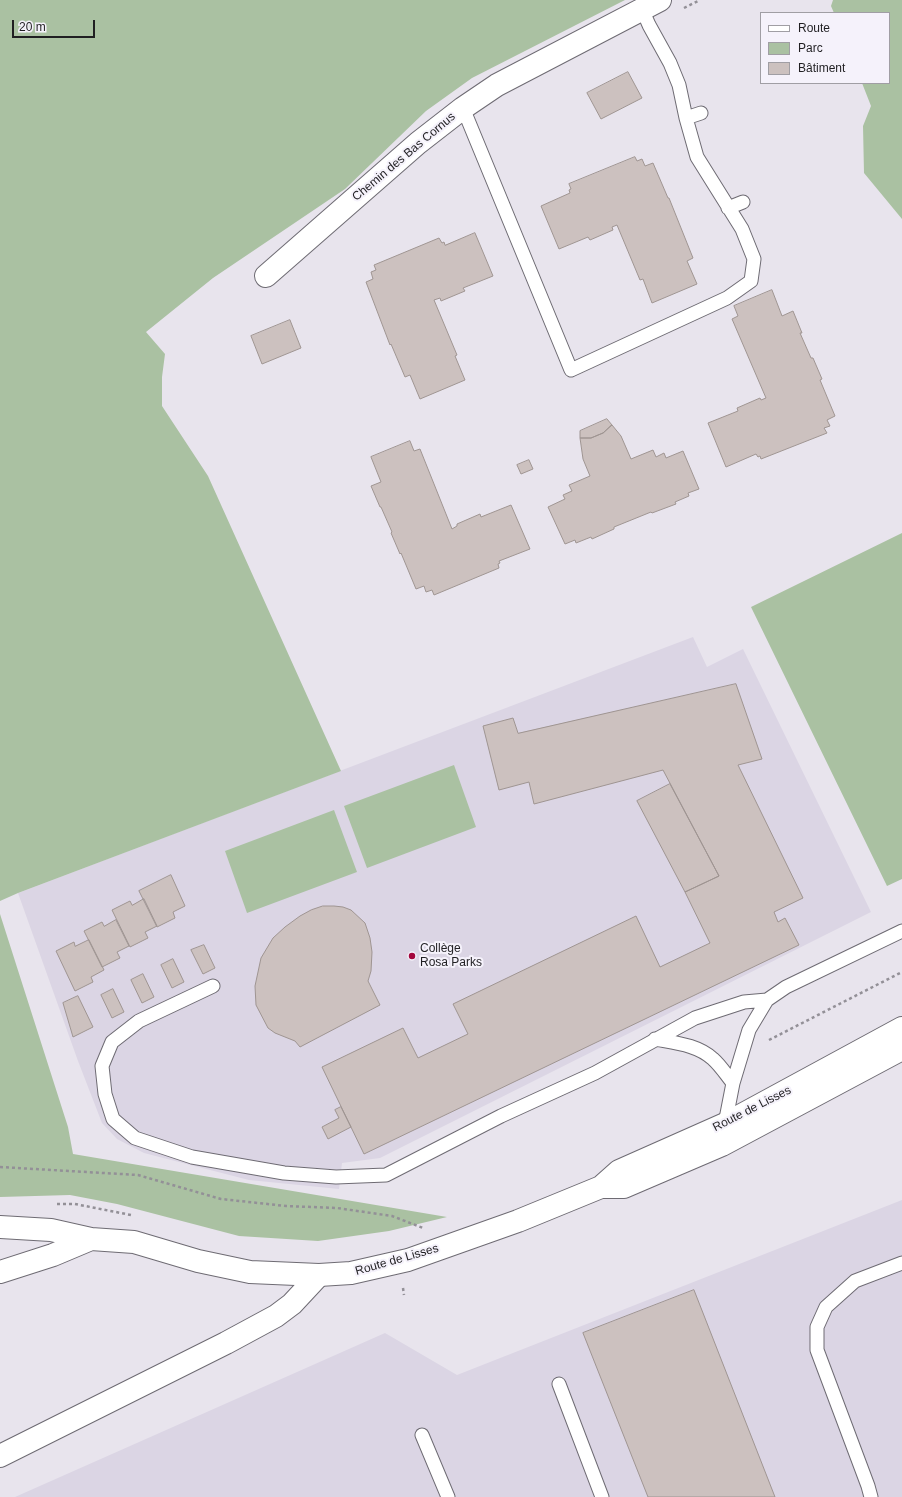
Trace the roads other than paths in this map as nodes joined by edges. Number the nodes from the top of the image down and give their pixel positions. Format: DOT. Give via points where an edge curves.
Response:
graph roads {
  1 [pos="651,5"];
  2 [pos="463,108"];
  3 [pos="701,114"];
  4 [pos="686,118"];
  5 [pos="742,202"];
  6 [pos="728,208"];
  7 [pos="266,276"];
  8 [pos="902,931"];
  9 [pos="213,986"];
  10 [pos="767,1000"];
  11 [pos="902,1028"];
  12 [pos="656,1039"];
  13 [pos="902,1049"];
  14 [pos="734,1084"];
  15 [pos="725,1124"];
  16 [pos="601,1187"];
  17 [pos="0,1226"];
  18 [pos="91,1239"];
  19 [pos="902,1263"];
  20 [pos="0,1272"];
  21 [pos="320,1275"];
  22 [pos="559,1384"];
  23 [pos="422,1435"];
  24 [pos="0,1456"];
  25 [pos="448,1497"];
  26 [pos="602,1497"];
  27 [pos="871,1497"];
  1 -- 2 [label="street, Chemin des Bas Cornus" via="497,85"];
  1 -- 4 [label="lane" via="649,26 679,85"];
  2 -- 6 [label="lane" via="571,370 727,298 751,281 754,259 742,229"];
  2 -- 7 [label="street, Chemin des Bas Cornus" via="418,142"];
  3 -- 4 [label="lane"];
  4 -- 6 [label="lane" via="697,157"];
  5 -- 6 [label="lane"];
  8 -- 10 [label="lane" via="786,987"];
  9 -- 12 [label="lane" via="139,1020 112,1042 102,1066 105,1094 113,1119 135,1138 192,1157 284,1173 336,1177 386,1175 501,1116 594,1073"];
  10 -- 12 [label="lane" via="744,1002 695,1018"];
  10 -- 14 [label="lane" via="749,1030"];
  11 -- 15 [label="street, Route de Lisses"];
  12 -- 14 [label="lane" via="702,1051 714,1060"];
  13 -- 16 [label="street, Route de Lisses" via="722,1145 624,1187"];
  14 -- 15 [label="lane"];
  15 -- 16 [label="street, Route de Lisses" via="619,1171"];
  16 -- 21 [label="street, Route de Lisses" via="518,1221 408,1260 351,1273"];
  17 -- 18 [label="street, Route de Lisses" via="51,1230"];
  18 -- 20 [label="street" via="53,1255"];
  18 -- 21 [label="street, Route de Lisses" via="134,1242 198,1261 250,1272"];
  19 -- 27 [label="lane" via="855,1281 826,1307 817,1327 817,1350"];
  21 -- 24 [label="street" via="292,1304 276,1316"];
  22 -- 26 [label="lane"];
  23 -- 25 [label="lane"];
}
